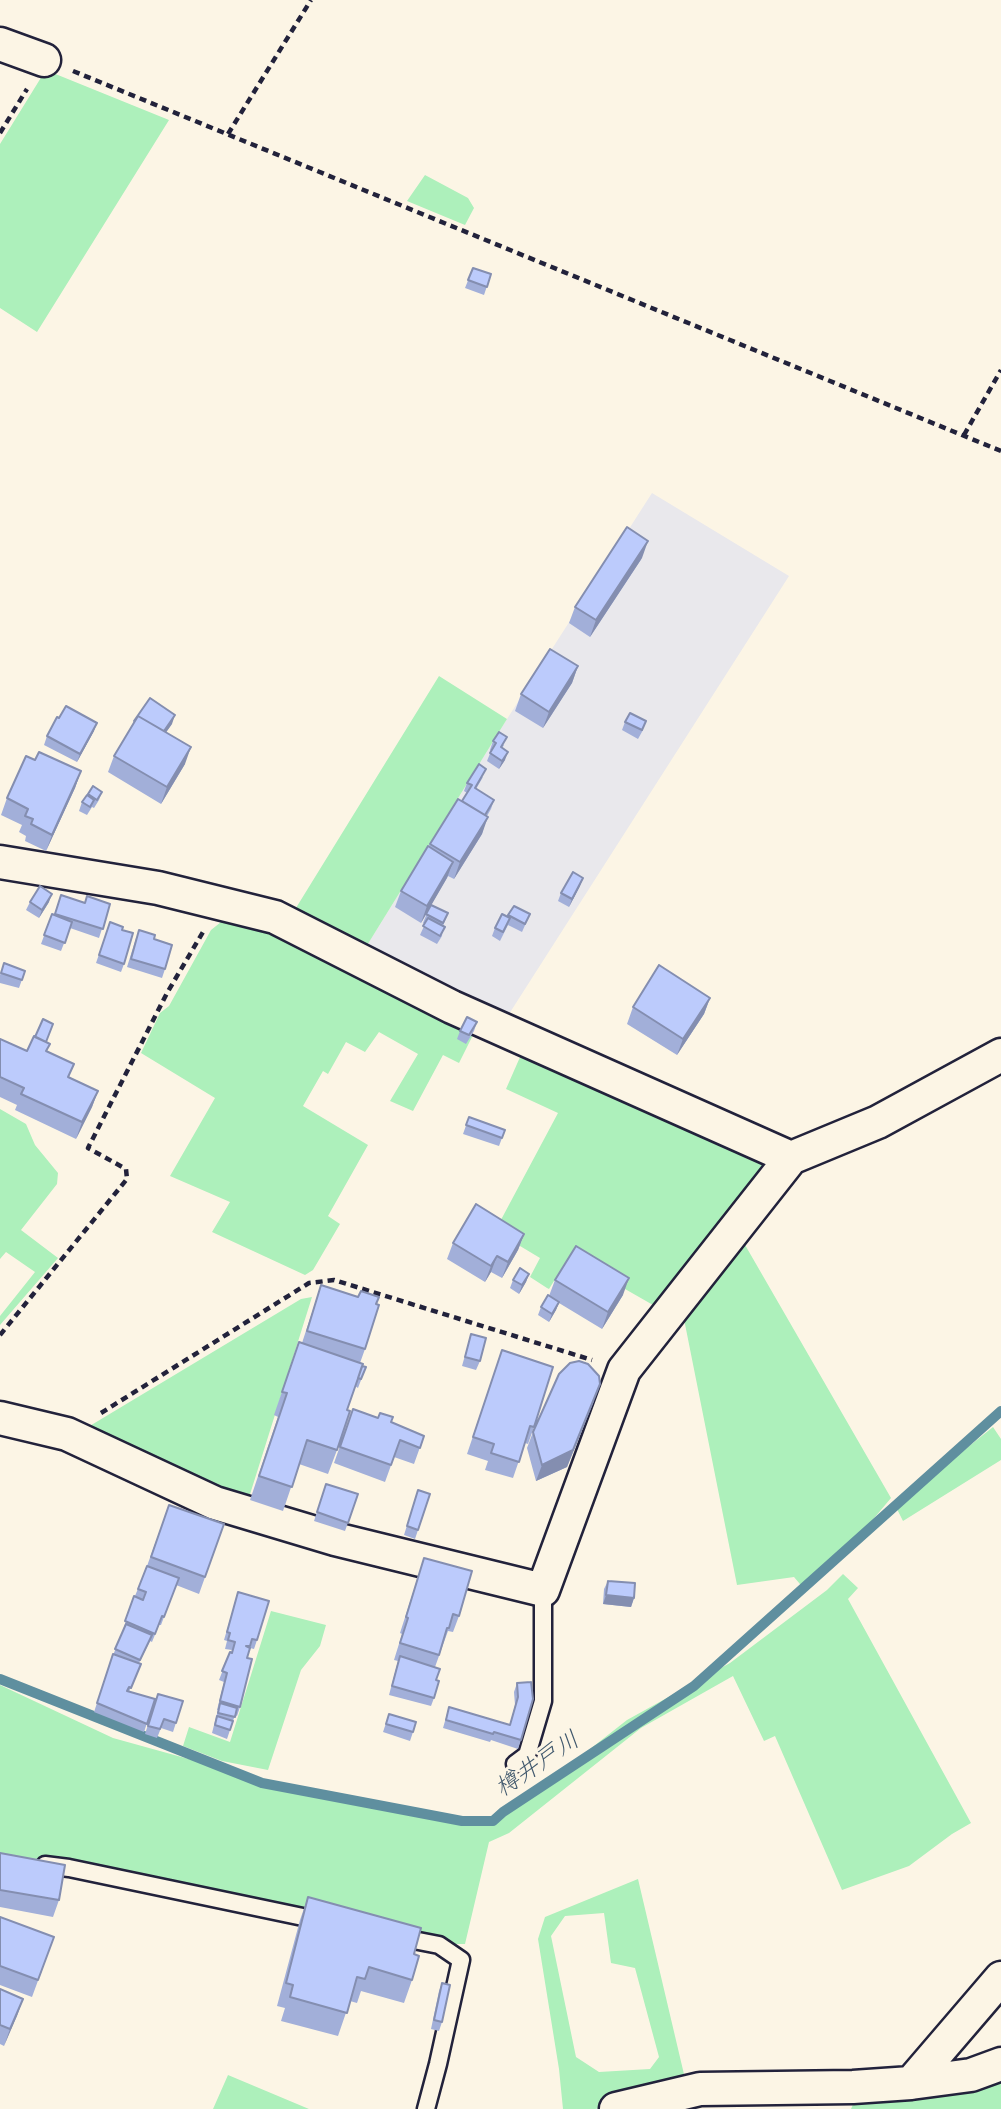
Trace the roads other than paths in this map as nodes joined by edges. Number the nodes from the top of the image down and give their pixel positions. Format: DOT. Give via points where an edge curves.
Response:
graph roads {
  1 [pos="0,44"];
  2 [pos="44,60"];
  3 [pos="0,862"];
  4 [pos="1001,1055"];
  5 [pos="791,1158"];
  6 [pos="0,1418"];
  7 [pos="543,1590"];
  8 [pos="515,1764"];
  9 [pos="28,1863"];
  10 [pos="343,1925"];
  11 [pos="384,1934"];
  12 [pos="1001,1978"];
  13 [pos="1001,2064"];
  14 [pos="911,2083"];
  15 [pos="426,2109"];
  16 [pos="616,2109"];
  1 -- 2 [label="street"];
  3 -- 5 [label="street" via="158,888 275,917 452,1007"];
  4 -- 5 [label="street" via="878,1122"];
  5 -- 7 [label="street" via="624,1370"];
  6 -- 7 [label="street" via="67,1434 215,1503 335,1539"];
  7 -- 8 [label="lane" via="543,1701 527,1755"];
  9 -- 10 [label="lane"];
  11 -- 15 [label="lane" via="439,1945 461,1959"];
  12 -- 14 [label="street"];
  13 -- 14 [label="street" via="971,2076"];
  14 -- 16 [label="street" via="700,2090"];
}
